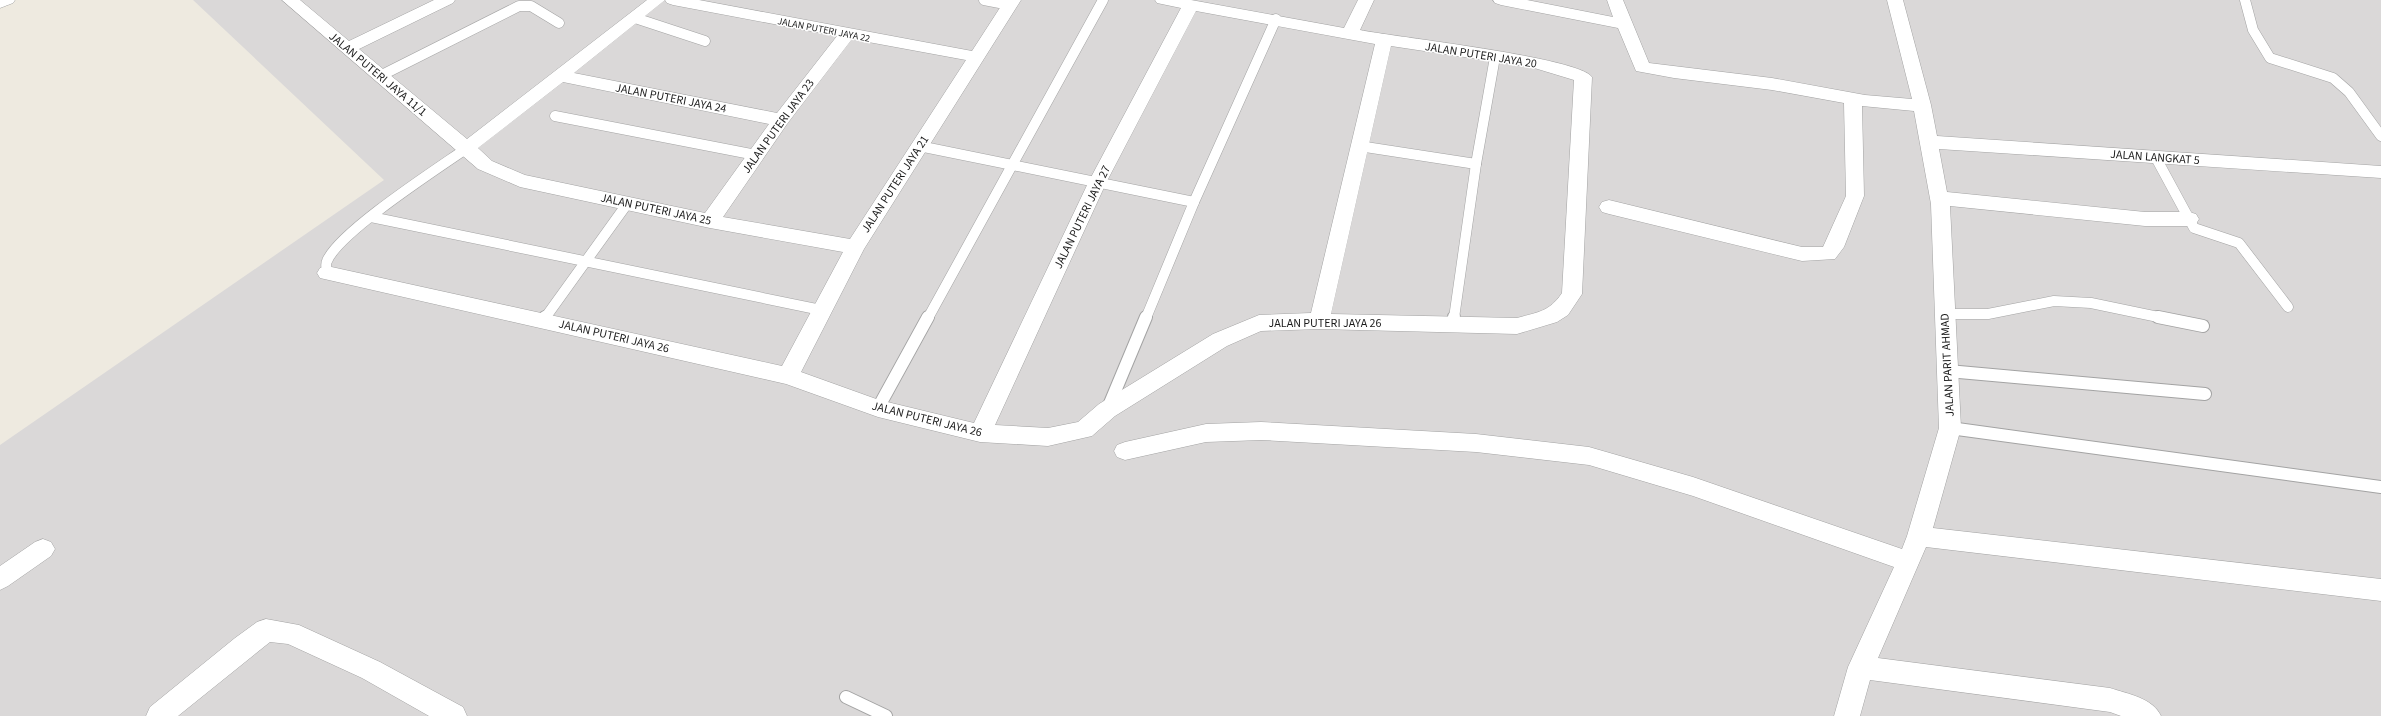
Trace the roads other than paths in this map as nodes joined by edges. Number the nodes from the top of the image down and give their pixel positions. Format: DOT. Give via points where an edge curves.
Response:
graph roads {
  1 [pos="7,0"];
  2 [pos="290,0"];
  3 [pos="447,0"];
  4 [pos="657,0"];
  5 [pos="673,0"];
  6 [pos="984,0"];
  7 [pos="1103,0"];
  8 [pos="1366,0"];
  9 [pos="1501,0"];
  10 [pos="1615,0"];
  11 [pos="1895,0"];
  12 [pos="2245,0"];
  13 [pos="1012,2"];
  14 [pos="1175,2"];
  15 [pos="0,3"];
  16 [pos="635,18"];
  17 [pos="1276,19"];
  18 [pos="559,23"];
  19 [pos="1626,24"];
  20 [pos="848,33"];
  21 [pos="1350,33"];
  22 [pos="1384,40"];
  23 [pos="705,41"];
  24 [pos="347,48"];
  25 [pos="1495,56"];
  26 [pos="976,57"];
  27 [pos="380,76"];
  28 [pos="562,76"];
  29 [pos="1862,101"];
  30 [pos="1913,105"];
  31 [pos="556,116"];
  32 [pos="780,120"];
  33 [pos="2381,136"];
  34 [pos="1929,142"];
  35 [pos="919,146"];
  36 [pos="1359,146"];
  37 [pos="467,148"];
  38 [pos="756,155"];
  39 [pos="2155,156"];
  40 [pos="1012,164"];
  41 [pos="1476,164"];
  42 [pos="2381,172"];
  43 [pos="1098,181"];
  44 [pos="1939,198"];
  45 [pos="1194,202"];
  46 [pos="627,204"];
  47 [pos="1609,207"];
  48 [pos="371,217"];
  49 [pos="2189,219"];
  50 [pos="710,220"];
  51 [pos="854,247"];
  52 [pos="586,260"];
  53 [pos="327,273"];
  54 [pos="1572,294"];
  55 [pos="2288,307"];
  56 [pos="821,310"];
  57 [pos="1945,314"];
  58 [pos="543,320"];
  59 [pos="1319,321"];
  60 [pos="1453,325"];
  61 [pos="2203,326"];
  62 [pos="1948,370"];
  63 [pos="788,376"];
  64 [pos="2205,394"];
  65 [pos="878,408"];
  66 [pos="1107,410"];
  67 [pos="1950,428"];
  68 [pos="980,433"];
  69 [pos="1125,451"];
  70 [pos="2381,487"];
  71 [pos="1919,536"];
  72 [pos="43,549"];
  73 [pos="1907,561"];
  74 [pos="0,579"];
  75 [pos="2381,590"];
  76 [pos="1861,667"];
  77 [pos="846,697"];
  78 [pos="159,716"];
  79 [pos="454,716"];
  80 [pos="886,716"];
  81 [pos="1847,716"];
  82 [pos="2148,716"];
  1 -- 15 [label="street"];
  2 -- 24 [label="street, JALAN PUTERI JAYA 11/1"];
  3 -- 24 [label="street"];
  4 -- 16 [label="street"];
  5 -- 20 [label="street, JALAN PUTERI JAYA 22"];
  6 -- 13 [label="lane"];
  7 -- 40 [label="lane"];
  8 -- 21 [label="street"];
  9 -- 19 [label="street"];
  10 -- 19 [label="street"];
  11 -- 30 [label="street, JALAN PARIT AHMAD"];
  12 -- 33 [label="lane" via="2253,30 2270,58 2333,78 2349,92"];
  13 -- 26 [label="street, JALAN PUTERI JAYA 21"];
  14 -- 17 [label="street, JALAN PUTERI JAYA 20"];
  14 -- 43 [label="street, JALAN PUTERI JAYA 27"];
  16 -- 23 [label="lane"];
  16 -- 28 [label="street"];
  17 -- 21 [label="street, JALAN PUTERI JAYA 20"];
  17 -- 45 [label="lane"];
  18 -- 27 [label="lane" via="531,6 519,6"];
  19 -- 29 [label="street" via="1642,66 1679,74 1771,84"];
  20 -- 26 [label="street, JALAN PUTERI JAYA 22"];
  20 -- 32 [label="street, JALAN PUTERI JAYA 23"];
  21 -- 22 [label="street, JALAN PUTERI JAYA 20"];
  22 -- 25 [label="street, JALAN PUTERI JAYA 20"];
  22 -- 36 [label="street"];
  24 -- 27 [label="street, JALAN PUTERI JAYA 11/1"];
  25 -- 41 [label="lane"];
  25 -- 54 [label="street, JALAN PUTERI JAYA 20" via="1566,70 1583,77"];
  26 -- 35 [label="street, JALAN PUTERI JAYA 21"];
  27 -- 37 [label="street, JALAN PUTERI JAYA 11/1"];
  28 -- 32 [label="street, JALAN PUTERI JAYA 24"];
  28 -- 37 [label="street"];
  29 -- 30 [label="street"];
  29 -- 47 [label="street" via="1855,196 1834,247 1828,254 1802,254"];
  30 -- 34 [label="street, JALAN PARIT AHMAD"];
  31 -- 38 [label="lane"];
  32 -- 38 [label="street, JALAN PUTERI JAYA 23"];
  34 -- 39 [label="street, JALAN LANGKAT 5"];
  34 -- 44 [label="street, JALAN PARIT AHMAD"];
  35 -- 40 [label="lane"];
  35 -- 51 [label="street, JALAN PUTERI JAYA 21"];
  36 -- 41 [label="lane"];
  36 -- 59 [label="street"];
  37 -- 46 [label="street, JALAN PUTERI JAYA 25" via="485,165 520,181"];
  37 -- 48 [label="lane"];
  38 -- 50 [label="street, JALAN PUTERI JAYA 23"];
  39 -- 42 [label="street, JALAN LANGKAT 5"];
  39 -- 49 [label="lane"];
  40 -- 43 [label="lane"];
  40 -- 65 [label="lane"];
  41 -- 60 [label="lane"];
  43 -- 45 [label="lane"];
  43 -- 68 [label="street, JALAN PUTERI JAYA 27"];
  44 -- 49 [label="street" via="2145,219"];
  44 -- 57 [label="street, JALAN PARIT AHMAD"];
  45 -- 66 [label="lane"];
  46 -- 50 [label="street, JALAN PUTERI JAYA 25"];
  46 -- 52 [label="lane"];
  48 -- 52 [label="lane"];
  48 -- 53 [label="lane" via="337,246 326,262"];
  49 -- 55 [label="lane" via="2194,228 2239,243"];
  50 -- 51 [label="street, JALAN PUTERI JAYA 25"];
  51 -- 56 [label="street, JALAN PUTERI JAYA 21"];
  52 -- 56 [label="lane"];
  52 -- 58 [label="lane"];
  53 -- 58 [label="street, JALAN PUTERI JAYA 26"];
  54 -- 60 [label="street, JALAN PUTERI JAYA 26" via="1561,310 1550,317 1517,326"];
  56 -- 63 [label="street, JALAN PUTERI JAYA 21"];
  57 -- 61 [label="lane" via="1988,314 2054,301 2091,303"];
  57 -- 62 [label="street, JALAN PARIT AHMAD"];
  58 -- 63 [label="street, JALAN PUTERI JAYA 26"];
  59 -- 60 [label="street, JALAN PUTERI JAYA 26"];
  59 -- 66 [label="street, JALAN PUTERI JAYA 26" via="1259,323 1220,340"];
  62 -- 64 [label="lane"];
  62 -- 67 [label="street, JALAN PARIT AHMAD"];
  63 -- 65 [label="street, JALAN PUTERI JAYA 26"];
  65 -- 68 [label="street, JALAN PUTERI JAYA 26"];
  66 -- 68 [label="street, JALAN PUTERI JAYA 26" via="1084,430 1055,435"];
  67 -- 70 [label="lane"];
  67 -- 71 [label="street, JALAN PARIT AHMAD"];
  69 -- 73 [label="street" via="1206,433 1260,431 1476,443 1582,455 1693,487"];
  71 -- 73 [label="street, JALAN PARIT AHMAD"];
  71 -- 75 [label="street"];
  72 -- 74 [label="street"];
  73 -- 76 [label="street, JALAN PARIT AHMAD"];
  76 -- 81 [label="street, JALAN PARIT AHMAD"];
  76 -- 82 [label="street" via="2110,700"];
  77 -- 80 [label="lane"];
  78 -- 79 [label="street" via="266,630 290,633 371,670"];
}
